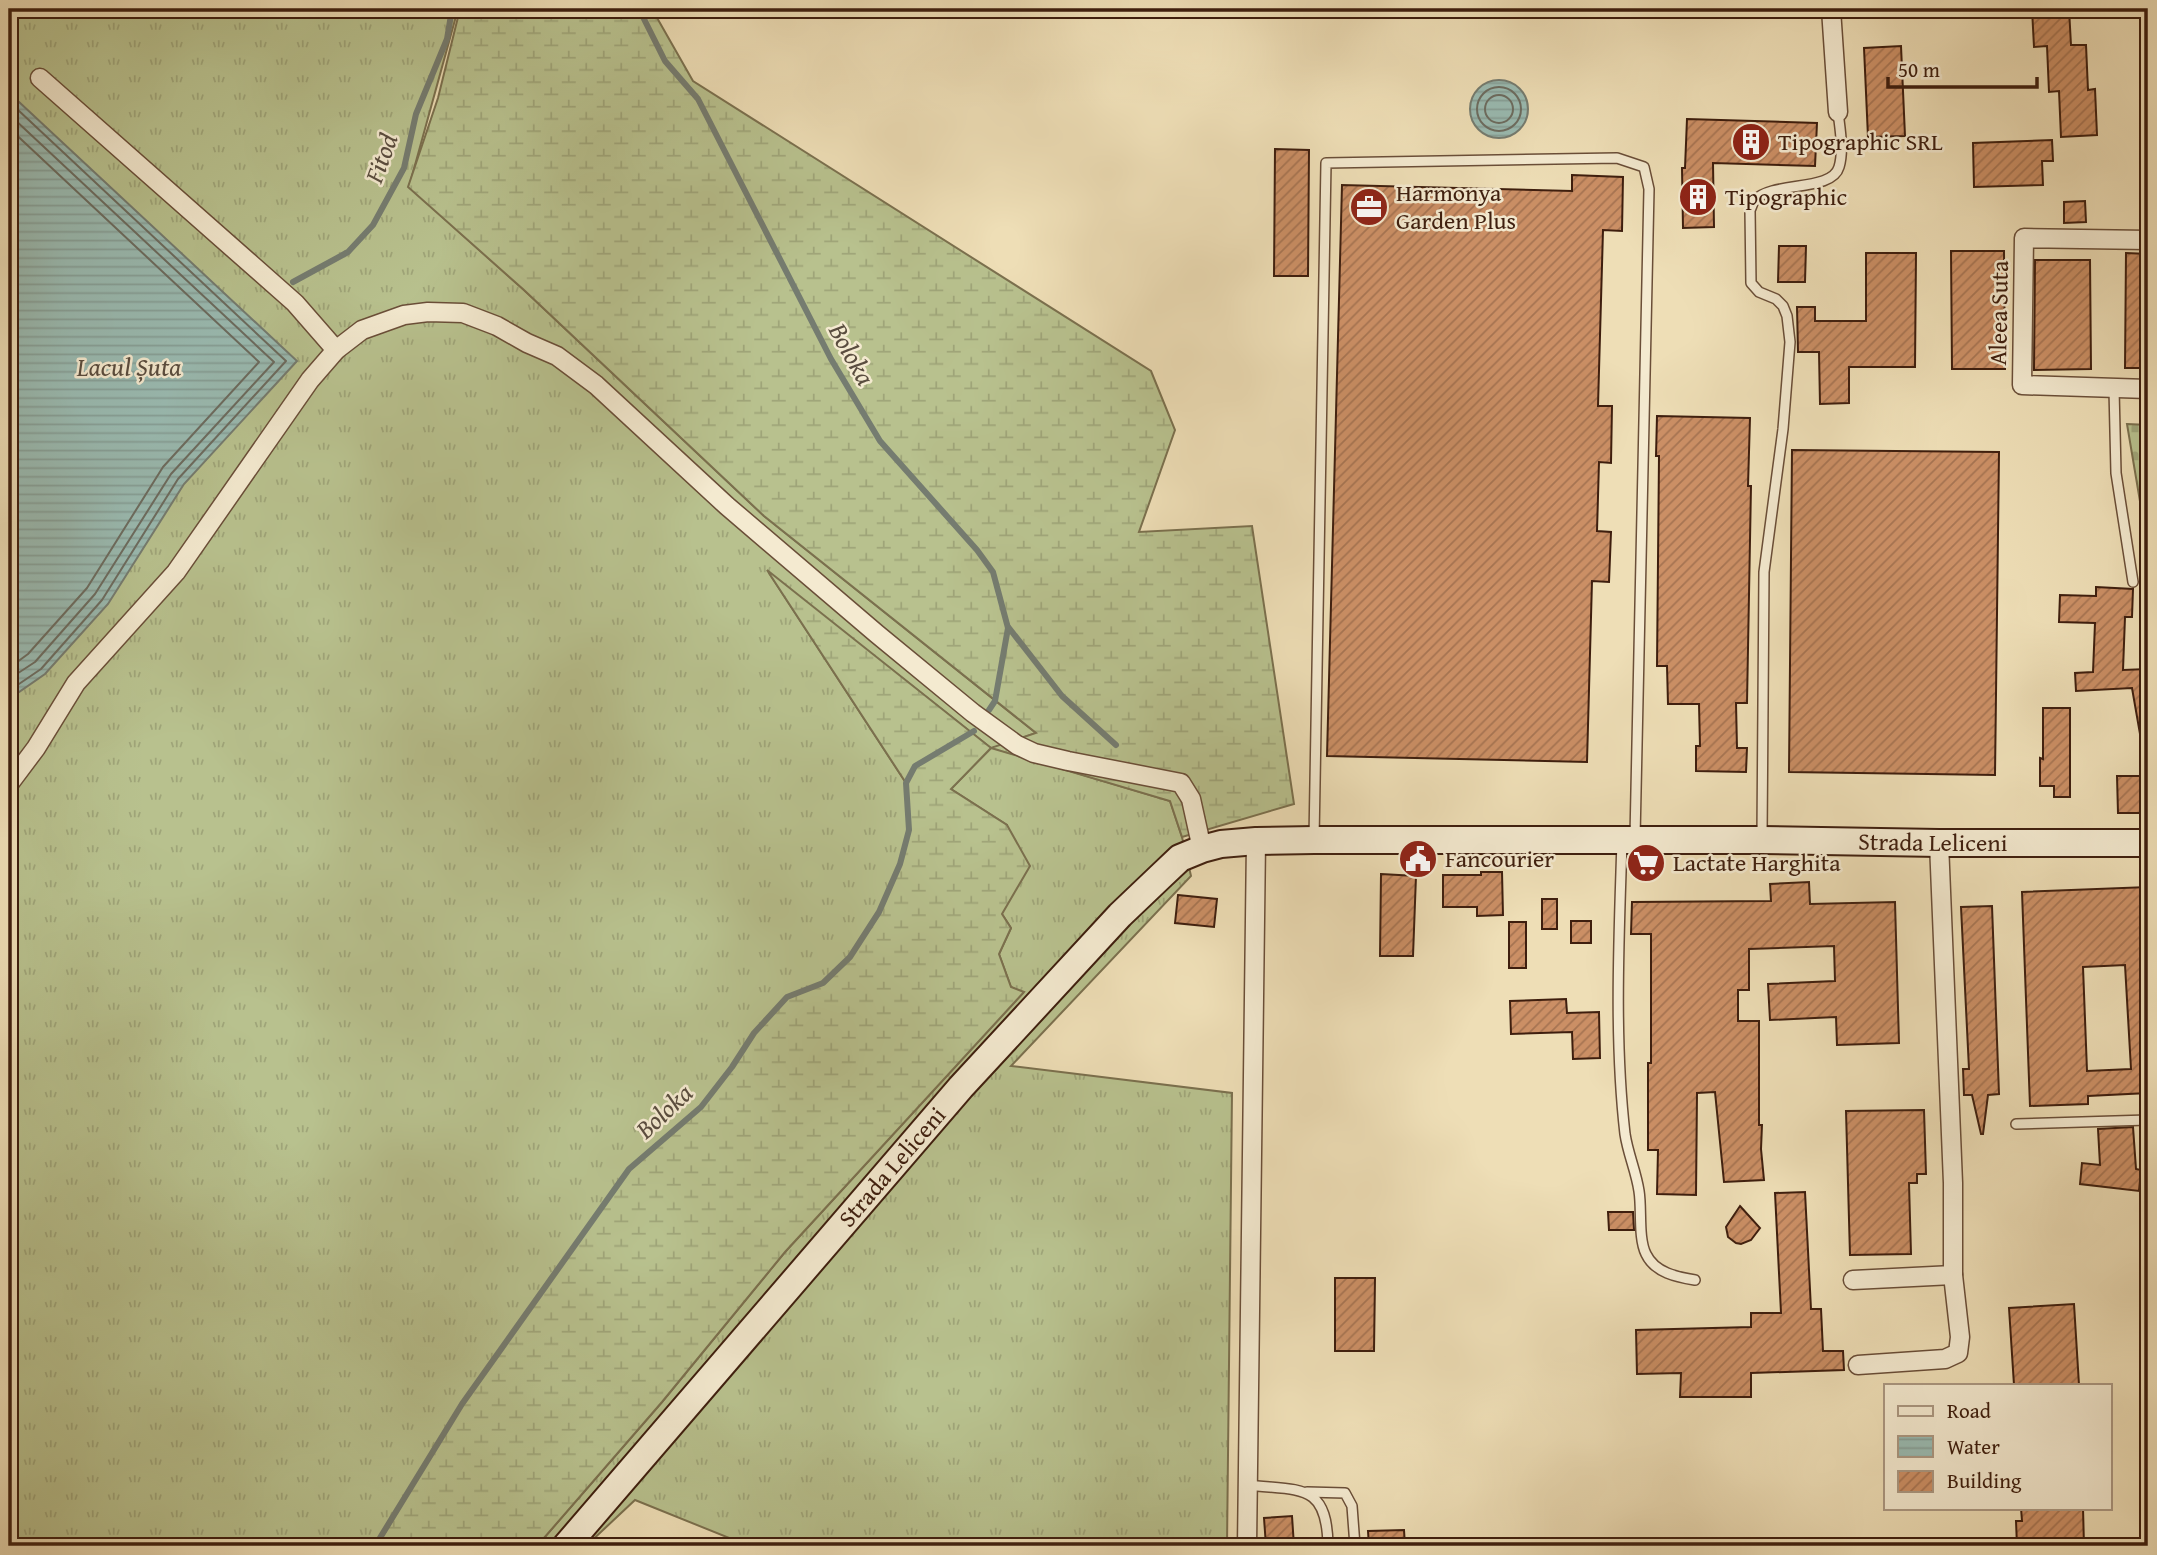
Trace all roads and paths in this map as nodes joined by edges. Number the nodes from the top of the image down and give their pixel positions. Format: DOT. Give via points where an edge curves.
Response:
graph roads {
  1 [pos="1831,9"];
  2 [pos="40,78"];
  3 [pos="1838,112"];
  4 [pos="2148,240"];
  5 [pos="337,350"];
  6 [pos="2114,389"];
  7 [pos="2148,389"];
  8 [pos="2133,582"];
  9 [pos="9,784"];
  10 [pos="1314,840"];
  11 [pos="1629,840"];
  12 [pos="1762,840"];
  13 [pos="1256,841"];
  14 [pos="2148,842"];
  15 [pos="1939,843"];
  16 [pos="1202,849"];
  17 [pos="2148,1120"];
  18 [pos="2016,1124"];
  19 [pos="1952,1275"];
  20 [pos="1695,1280"];
  21 [pos="1853,1280"];
  22 [pos="1858,1365"];
  23 [pos="1248,1485"];
  24 [pos="1307,1492"];
  25 [pos="566,1546"];
  26 [pos="1247,1546"];
  27 [pos="1328,1546"];
  28 [pos="1355,1546"];
  1 -- 3 [label="street"];
  2 -- 5 [label="street" via="295,303"];
  3 -- 12 [label="lane" via="1841,142 1836,174 1824,181 1776,190 1755,200 1750,210 1751,283 1783,306 1790,342 1765,572"];
  4 -- 6 [label="street, Aleea Suta" via="2024,238 2022,385"];
  5 -- 9 [label="street" via="310,380 176,572 76,684"];
  5 -- 16 [label="street" via="377,323 428,312 463,313 557,356 596,385 727,506 857,616 1017,745 1069,761 1181,783 1191,799"];
  6 -- 7 [label="street, Aleea Suta"];
  6 -- 8 [label="lane" via="2116,473"];
  10 -- 11 [label="main road, Strada Leliceni"];
  10 -- 11 [label="lane" via="1326,163 1617,158 1644,167 1649,189"];
  10 -- 13 [label="main road, Strada Leliceni"];
  11 -- 12 [label="main road, Strada Leliceni"];
  11 -- 20 [label="lane" via="1620,1049 1629,1157 1638,1185 1645,1254 1658,1269"];
  12 -- 15 [label="main road, Strada Leliceni"];
  13 -- 16 [label="main road, Strada Leliceni"];
  13 -- 23 [label="street"];
  14 -- 15 [label="main road, Strada Leliceni"];
  15 -- 19 [label="street"];
  16 -- 25 [label="main road, Strada Leliceni" via="1180,858 1120,915 987,1059"];
  17 -- 18 [label="lane"];
  19 -- 21 [label="street"];
  19 -- 22 [label="street" via="1958,1353 1945,1359"];
  23 -- 24 [label="lane"];
  23 -- 26 [label="street"];
  24 -- 27 [label="lane" via="1321,1504 1328,1524"];
  24 -- 28 [label="lane" via="1345,1493 1352,1506"];
}
